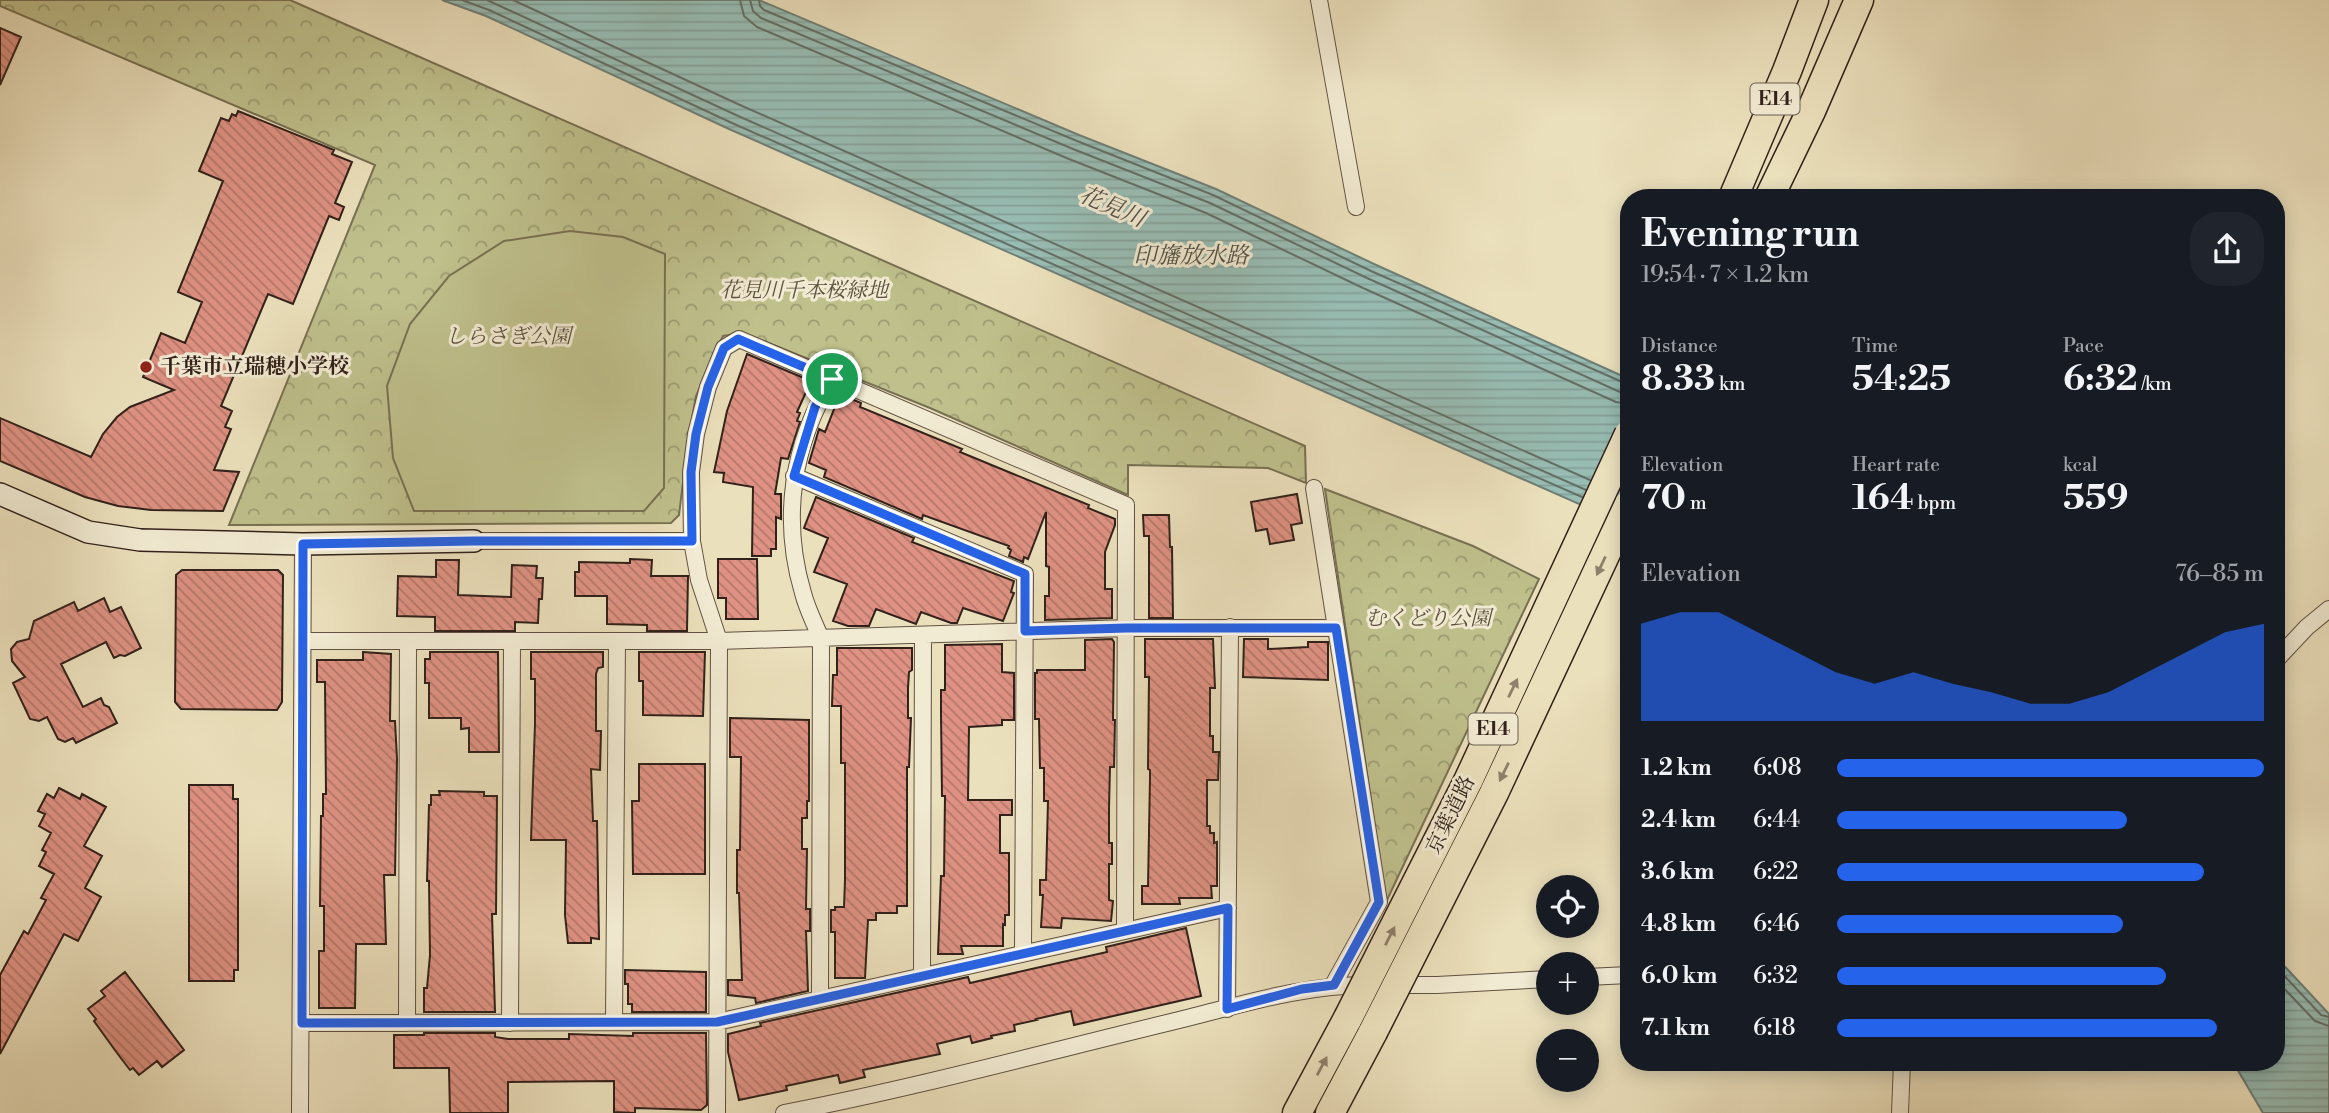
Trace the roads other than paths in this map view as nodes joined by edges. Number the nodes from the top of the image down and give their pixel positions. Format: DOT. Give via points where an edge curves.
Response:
graph roads {
  1 [pos="1319,0"];
  2 [pos="1797,0"];
  3 [pos="1814,0"];
  4 [pos="1843,0"];
  5 [pos="1859,0"];
  6 [pos="1734,189"];
  7 [pos="1735,189"];
  8 [pos="1767,189"];
  9 [pos="1773,189"];
  10 [pos="1356,207"];
  11 [pos="832,379"];
  12 [pos="1620,453"];
  13 [pos="794,476"];
  14 [pos="1314,488"];
  15 [pos="0,495"];
  16 [pos="1620,523"];
  17 [pos="474,541"];
  18 [pos="692,541"];
  19 [pos="303,544"];
  20 [pos="2329,609"];
  21 [pos="1230,627"];
  22 [pos="1127,628"];
  23 [pos="1336,628"];
  24 [pos="1025,631"];
  25 [pos="923,636"];
  26 [pos="821,639"];
  27 [pos="304,641"];
  28 [pos="617,641"];
  29 [pos="512,642"];
  30 [pos="719,642"];
  31 [pos="408,643"];
  32 [pos="2285,650"];
  33 [pos="1228,908"];
  34 [pos="1125,930"];
  35 [pos="1023,953"];
  36 [pos="1620,975"];
  37 [pos="922,976"];
  38 [pos="1599,976"];
  39 [pos="1536,980"];
  40 [pos="1334,985"];
  41 [pos="820,998"];
  42 [pos="1227,1009"];
  43 [pos="614,1022"];
  44 [pos="717,1022"];
  45 [pos="302,1023"];
  46 [pos="407,1023"];
  47 [pos="510,1023"];
  48 [pos="1902,1071"];
  49 [pos="300,1113"];
  50 [pos="717,1113"];
  51 [pos="784,1113"];
  52 [pos="1297,1113"];
  53 [pos="1330,1113"];
  54 [pos="1900,1113"];
  1 -- 10 [label="street"];
  2 -- 6 [label="highway"];
  3 -- 7 [label="highway, E14"];
  4 -- 8 [label="highway, E14"];
  5 -- 9 [label="highway"];
  11 -- 13 [label="street" via="815,407"];
  11 -- 18 [label="street" via="738,339 724,348 696,434 691,472"];
  11 -- 22 [label="street" via="1126,505"];
  52 -- 12 [label="highway, 京葉道路 / E14, one-way, bridge" via="1474,769"];
  13 -- 24 [label="street" via="1025,574"];
  13 -- 26 [label="street" via="792,546 803,594"];
  14 -- 23 [label="street"];
  15 -- 19 [label="street" via="89,532 117,538"];
  16 -- 53 [label="highway, 京葉道路 / E14, one-way, bridge" via="1494,793"];
  17 -- 18 [label="street"];
  17 -- 19 [label="street"];
  18 -- 30 [label="street"];
  19 -- 27 [label="street"];
  20 -- 32 [label="street"];
  21 -- 22 [label="street"];
  21 -- 23 [label="street"];
  21 -- 33 [label="street"];
  22 -- 24 [label="street"];
  22 -- 34 [label="street"];
  23 -- 40 [label="street" via="1379,902"];
  24 -- 25 [label="street"];
  24 -- 35 [label="street"];
  25 -- 26 [label="street"];
  25 -- 37 [label="street"];
  26 -- 30 [label="street"];
  26 -- 41 [label="street"];
  27 -- 31 [label="street"];
  27 -- 45 [label="street"];
  28 -- 29 [label="street"];
  28 -- 30 [label="street"];
  28 -- 43 [label="street"];
  29 -- 31 [label="street"];
  29 -- 47 [label="street"];
  30 -- 44 [label="street"];
  31 -- 46 [label="street"];
  33 -- 34 [label="street"];
  33 -- 42 [label="street"];
  34 -- 35 [label="street"];
  35 -- 37 [label="street"];
  36 -- 38 [label="street"];
  37 -- 41 [label="street"];
  39 -- 40 [label="street"];
  40 -- 42 [label="street"];
  41 -- 44 [label="street"];
  42 -- 51 [label="street"];
  43 -- 44 [label="street"];
  43 -- 47 [label="street"];
  44 -- 50 [label="street"];
  45 -- 46 [label="street"];
  45 -- 49 [label="street"];
  46 -- 47 [label="street"];
  48 -- 54 [label="street"];
}
